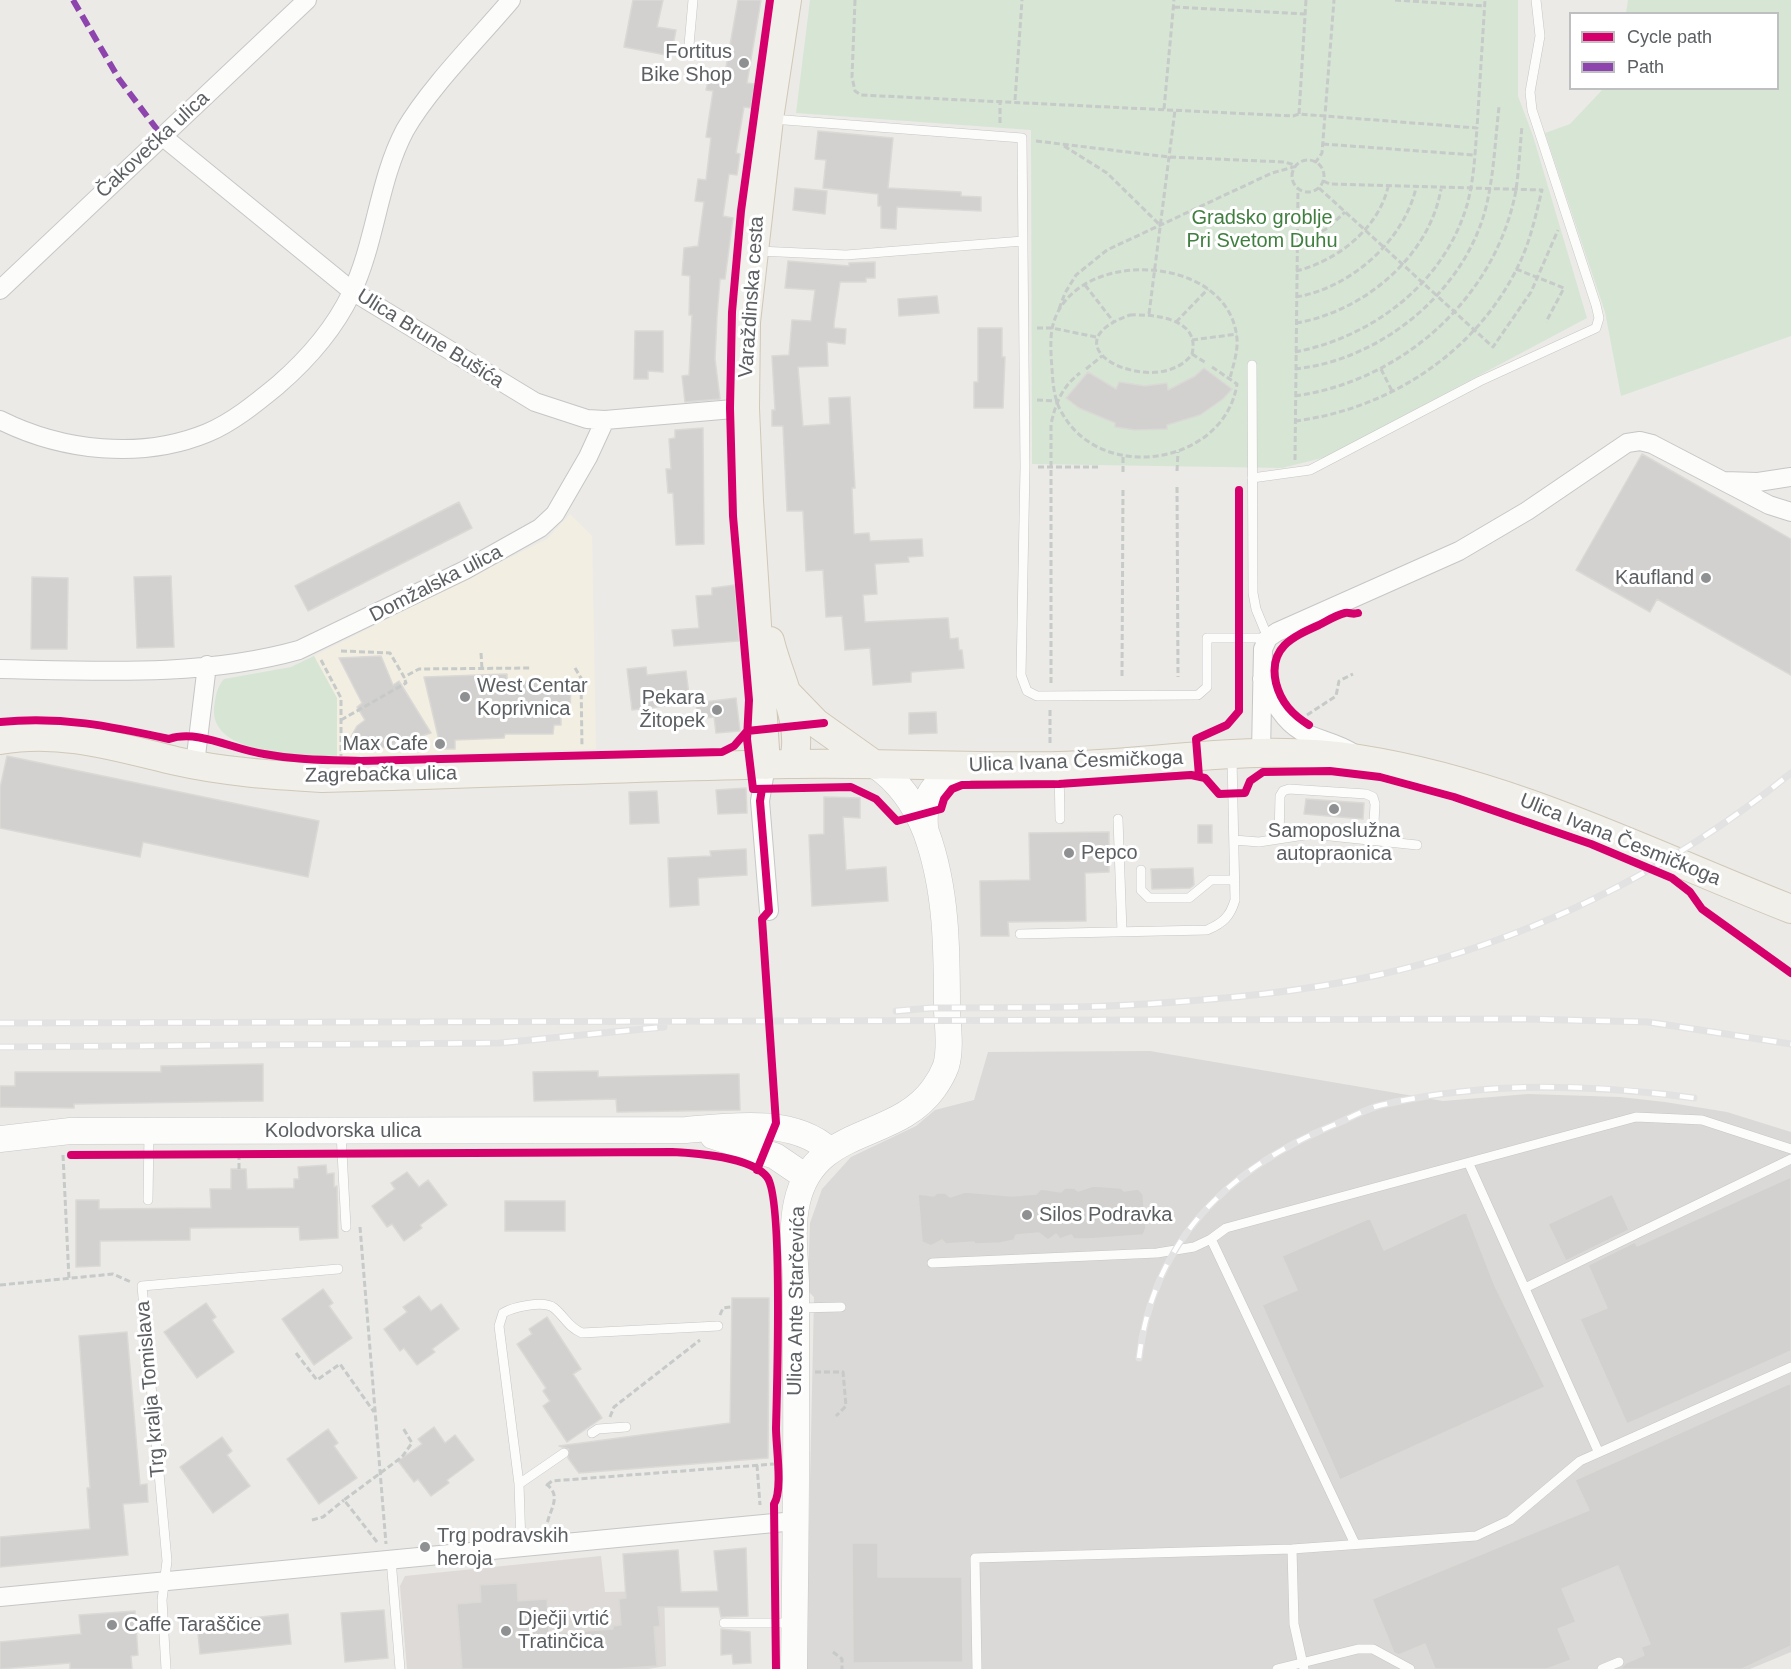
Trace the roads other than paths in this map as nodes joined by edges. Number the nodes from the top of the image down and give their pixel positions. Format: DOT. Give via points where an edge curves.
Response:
graph roads {
  1 [pos="307,0"];
  2 [pos="511,0"];
  3 [pos="693,0"];
  4 [pos="787,0"];
  5 [pos="1536,0"];
  6 [pos="689,45"];
  7 [pos="770,118"];
  8 [pos="162,136"];
  9 [pos="1023,242"];
  10 [pos="753,251"];
  11 [pos="0,290"];
  12 [pos="352,291"];
  13 [pos="1252,365"];
  14 [pos="745,408"];
  15 [pos="0,420"];
  16 [pos="605,420"];
  17 [pos="1791,477"];
  18 [pos="1251,478"];
  19 [pos="1723,481"];
  20 [pos="1791,512"];
  21 [pos="757,596"];
  22 [pos="1268,638"];
  23 [pos="207,665"];
  24 [pos="0,669"];
  25 [pos="1261,678"];
  26 [pos="784,690"];
  27 [pos="0,740"];
  28 [pos="1261,753"];
  29 [pos="1232,754"];
  30 [pos="1055,757"];
  31 [pos="1362,759"];
  32 [pos="195,764"];
  33 [pos="779,764"];
  34 [pos="875,765"];
  35 [pos="971,766"];
  36 [pos="1060,819"];
  37 [pos="1118,819"];
  38 [pos="926,831"];
  39 [pos="1279,839"];
  40 [pos="1234,840"];
  41 [pos="1373,841"];
  42 [pos="1417,845"];
  43 [pos="1140,870"];
  44 [pos="1234,880"];
  45 [pos="1791,909"];
  46 [pos="769,911"];
  47 [pos="1122,932"];
  48 [pos="1020,933"];
  49 [pos="687,1130"];
  50 [pos="148,1131"];
  51 [pos="340,1131"];
  52 [pos="0,1138"];
  53 [pos="1791,1149"];
  54 [pos="829,1150"];
  55 [pos="1791,1159"];
  56 [pos="1469,1164"];
  57 [pos="806,1177"];
  58 [pos="148,1200"];
  59 [pos="346,1227"];
  60 [pos="1211,1239"];
  61 [pos="932,1263"];
  62 [pos="338,1269"];
  63 [pos="1525,1288"];
  64 [pos="841,1307"];
  65 [pos="796,1308"];
  66 [pos="718,1326"];
  67 [pos="1791,1367"];
  68 [pos="626,1427"];
  69 [pos="592,1433"];
  70 [pos="1598,1451"];
  71 [pos="564,1453"];
  72 [pos="519,1484"];
  73 [pos="795,1521"];
  74 [pos="1355,1544"];
  75 [pos="521,1545"];
  76 [pos="1292,1550"];
  77 [pos="387,1555"];
  78 [pos="164,1580"];
  79 [pos="0,1596"];
  80 [pos="724,1623"];
  81 [pos="794,1623"];
  82 [pos="797,1660"];
  83 [pos="1619,1662"];
  84 [pos="1303,1666"];
  85 [pos="166,1669"];
  86 [pos="400,1669"];
  87 [pos="977,1669"];
  88 [pos="1277,1669"];
  89 [pos="1410,1669"];
  90 [pos="1602,1669"];
  1 -- 8 [label="street, Čakovečka ulica"];
  2 -- 12 [label="street" via="405,130"];
  3 -- 6 [label="lane"];
  4 -- 7 [label="main road, Varaždinska cesta"];
  5 -- 18 [label="lane" via="1540,36 1532,75 1532,110 1596,305 1596,328 1480,381 1324,464 1295,473"];
  7 -- 9 [label="lane" via="1022,138"];
  7 -- 10 [label="main road, Varaždinska cesta"];
  8 -- 11 [label="street, Čakovečka ulica"];
  8 -- 12 [label="street, Ulica Brune Bušića"];
  9 -- 10 [label="lane" via="846,255"];
  9 -- 22 [label="lane" via="1022,675 1027,691 1051,697 1198,695 1206,687 1207,638"];
  10 -- 14 [label="main road, Varaždinska cesta" via="746,322"];
  12 -- 15 [label="street" via="339,316 296,370 244,412 190,439 133,449 94,447 33,435"];
  12 -- 16 [label="street, Ulica Brune Bušića" via="535,402 587,419"];
  13 -- 18 [label="lane"];
  14 -- 16 [label="street, Ulica Brune Bušića"];
  14 -- 21 [label="main road, Varaždinska cesta"];
  16 -- 23 [label="street, Domžalska ulica" via="555,514 517,543 316,652"];
  17 -- 19 [label="street" via="1758,482"];
  18 -- 22 [label="lane" via="1253,593"];
  19 -- 20 [label="street"];
  19 -- 22 [label="street" via="1652,444 1627,443 1527,511 1459,551"];
  21 -- 26 [label="main road, Varaždinska cesta"];
  21 -- 33 [label="main road, Varaždinska cesta"];
  22 -- 25 [label="street" via="1263,648"];
  23 -- 24 [label="street, Domžalska ulica" via="142,671"];
  23 -- 32 [label="street"];
  25 -- 28 [label="street"];
  25 -- 31 [label="street" via="1303,732 1340,745"];
  26 -- 33 [label="main road, Varaždinska cesta" via="797,738 796,755"];
  26 -- 34 [label="main road" via="816,723"];
  27 -- 32 [label="main road, Zagrebačka ulica" via="70,738"];
  28 -- 29 [label="main road, Ulica Ivana Česmičkoga"];
  28 -- 31 [label="main road, Ulica Ivana Česmičkoga" via="1296,752"];
  29 -- 30 [label="main road, Ulica Ivana Česmičkoga"];
  29 -- 40 [label="lane"];
  30 -- 35 [label="main road, Ulica Ivana Česmičkoga"];
  30 -- 36 [label="lane"];
  31 -- 45 [label="main road, Ulica Ivana Česmičkoga" via="1441,776 1579,819"];
  32 -- 33 [label="main road, Zagrebačka ulica" via="248,773 322,778"];
  33 -- 34 [label="main road, Ulica Ivana Česmičkoga"];
  33 -- 46 [label="street, Varaždinska cesta" via="760,801"];
  34 -- 35 [label="main road, Ulica Ivana Česmičkoga"];
  34 -- 38 [label="main road, Ulica Ante Starčevića" via="906,794"];
  35 -- 38 [label="main road, Ulica Ante Starčevića" via="944,778 932,789 925,805"];
  37 -- 47 [label="lane"];
  38 -- 54 [label="main road, Ulica Ante Starčevića" via="945,919 946,1064 933,1090 915,1109"];
  39 -- 40 [label="lane"];
  39 -- 41 [label="lane" via="1311,834"];
  39 -- 41 [label="lane" via="1280,796 1288,789 1373,797"];
  40 -- 44 [label="lane"];
  41 -- 42 [label="lane"];
  43 -- 44 [label="lane" via="1141,890 1149,898 1189,898 1211,880"];
  44 -- 47 [label="lane" via="1235,900 1222,924 1207,930"];
  47 -- 48 [label="lane"];
  49 -- 51 [label="main road, Kolodvorska ulica"];
  49 -- 54 [label="main road, Kolodvorska ulica" via="787,1130 813,1138"];
  49 -- 57 [label="main road, Kolodvorska ulica" via="764,1152 785,1161"];
  50 -- 51 [label="main road, Kolodvorska ulica"];
  50 -- 52 [label="main road, Kolodvorska ulica" via="69,1131"];
  50 -- 58 [label="lane"];
  51 -- 59 [label="lane"];
  53 -- 56 [label="lane" via="1702,1120 1636,1117"];
  54 -- 57 [label="main road, Ulica Ante Starčevića"];
  55 -- 63 [label="lane"];
  56 -- 60 [label="lane" via="1226,1228"];
  56 -- 63 [label="lane"];
  57 -- 65 [label="main road, Ulica Ante Starčevića" via="794,1223"];
  60 -- 61 [label="lane" via="1194,1247 1157,1253"];
  60 -- 74 [label="lane"];
  62 -- 78 [label="lane, Trg kralja Tomislava" via="142,1286 167,1561"];
  63 -- 70 [label="lane"];
  64 -- 65 [label="lane"];
  65 -- 73 [label="main road, Ulica Ante Starčevića" via="801,1406"];
  66 -- 72 [label="lane" via="582,1333 570,1328 554,1308 546,1305 503,1313 499,1326"];
  67 -- 70 [label="lane"];
  68 -- 69 [label="lane"];
  70 -- 74 [label="lane" via="1490,1532 1462,1538"];
  71 -- 72 [label="lane"];
  72 -- 75 [label="lane"];
  73 -- 75 [label="street"];
  73 -- 81 [label="main road, Ulica Ante Starčevića"];
  74 -- 76 [label="lane"];
  75 -- 77 [label="street"];
  76 -- 84 [label="lane" via="1294,1624"];
  76 -- 87 [label="lane" via="975,1558"];
  77 -- 78 [label="street"];
  77 -- 86 [label="lane"];
  78 -- 79 [label="street"];
  78 -- 85 [label="lane"];
  80 -- 81 [label="lane"];
  81 -- 82 [label="main road, Ulica Ante Starčevića"];
  83 -- 90 [label="lane"];
  84 -- 88 [label="lane"];
  84 -- 89 [label="lane" via="1373,1649"];
}
